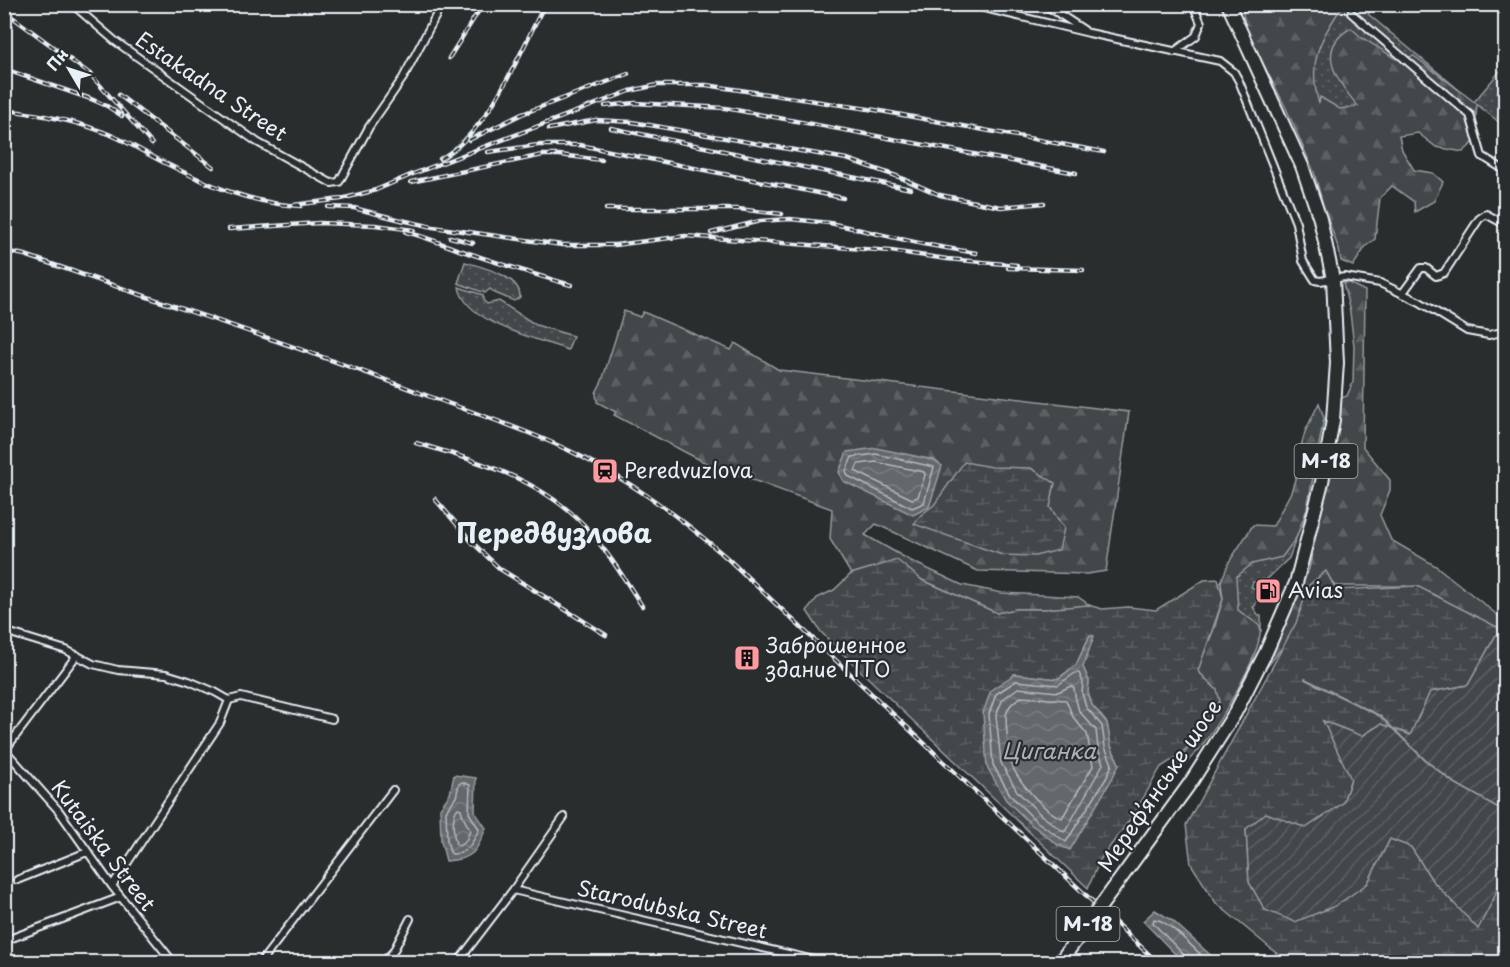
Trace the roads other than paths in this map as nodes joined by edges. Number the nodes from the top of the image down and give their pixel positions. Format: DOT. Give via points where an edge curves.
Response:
graph roads {
  1 [pos="72,4"];
  2 [pos="442,4"];
  3 [pos="967,4"];
  4 [pos="1044,4"];
  5 [pos="1193,4"];
  6 [pos="1228,4"];
  7 [pos="1351,13"];
  8 [pos="1089,33"];
  9 [pos="1174,52"];
  10 [pos="1506,171"];
  11 [pos="1506,225"];
  12 [pos="1333,279"];
  13 [pos="1402,294"];
  14 [pos="1506,331"];
  15 [pos="4,631"];
  16 [pos="77,655"];
  17 [pos="229,700"];
  18 [pos="332,719"];
  19 [pos="5,750"];
  20 [pos="393,790"];
  21 [pos="564,817"];
  22 [pos="87,852"];
  23 [pos="16,880"];
  24 [pos="112,886"];
  25 [pos="513,890"];
  26 [pos="121,897"];
  27 [pos="410,920"];
  28 [pos="4,941"];
  29 [pos="173,963"];
  30 [pos="261,963"];
  31 [pos="383,963"];
  32 [pos="458,963"];
  33 [pos="823,963"];
  34 [pos="1060,963"];
  1 -- 2 [label="street, Estakadna Street" via="115,41 257,142 331,183 339,182 369,127 403,78"];
  3 -- 8 [label="street"];
  4 -- 8 [label="street"];
  5 -- 9 [label="street" via="1201,23 1196,36"];
  6 -- 12 [label="highway, Мереф’янське шосе / М-18" via="1302,166 1320,219"];
  7 -- 10 [label="street" via="1470,115 1482,156"];
  8 -- 9 [label="street"];
  9 -- 12 [label="street" via="1220,61 1234,72 1296,223 1307,269 1315,280"];
  11 -- 13 [label="street" via="1486,214 1444,273 1436,276 1421,268"];
  12 -- 13 [label="street" via="1345,277 1380,284"];
  12 -- 34 [label="highway, Мереф’янське шосе / М-18, bridge" via="1337,363 1333,420 1296,583 1235,713 1191,782"];
  13 -- 14 [label="street" via="1467,331 1490,335"];
  15 -- 16 [label="street"];
  16 -- 17 [label="street" via="118,670 166,674"];
  16 -- 19 [label="street, Kutaiska Street"];
  17 -- 18 [label="street" via="241,697"];
  17 -- 24 [label="street" via="220,723"];
  19 -- 22 [label="street, Kutaiska Street"];
  20 -- 30 [label="street"];
  21 -- 25 [label="street"];
  22 -- 23 [label="street"];
  22 -- 24 [label="street, Kutaiska Street"];
  24 -- 26 [label="street, Kutaiska Street"];
  25 -- 32 [label="street"];
  25 -- 33 [label="street, Starodubska Street"];
  26 -- 28 [label="street"];
  26 -- 29 [label="street, Kutaiska Street"];
  27 -- 31 [label="street"];
}
